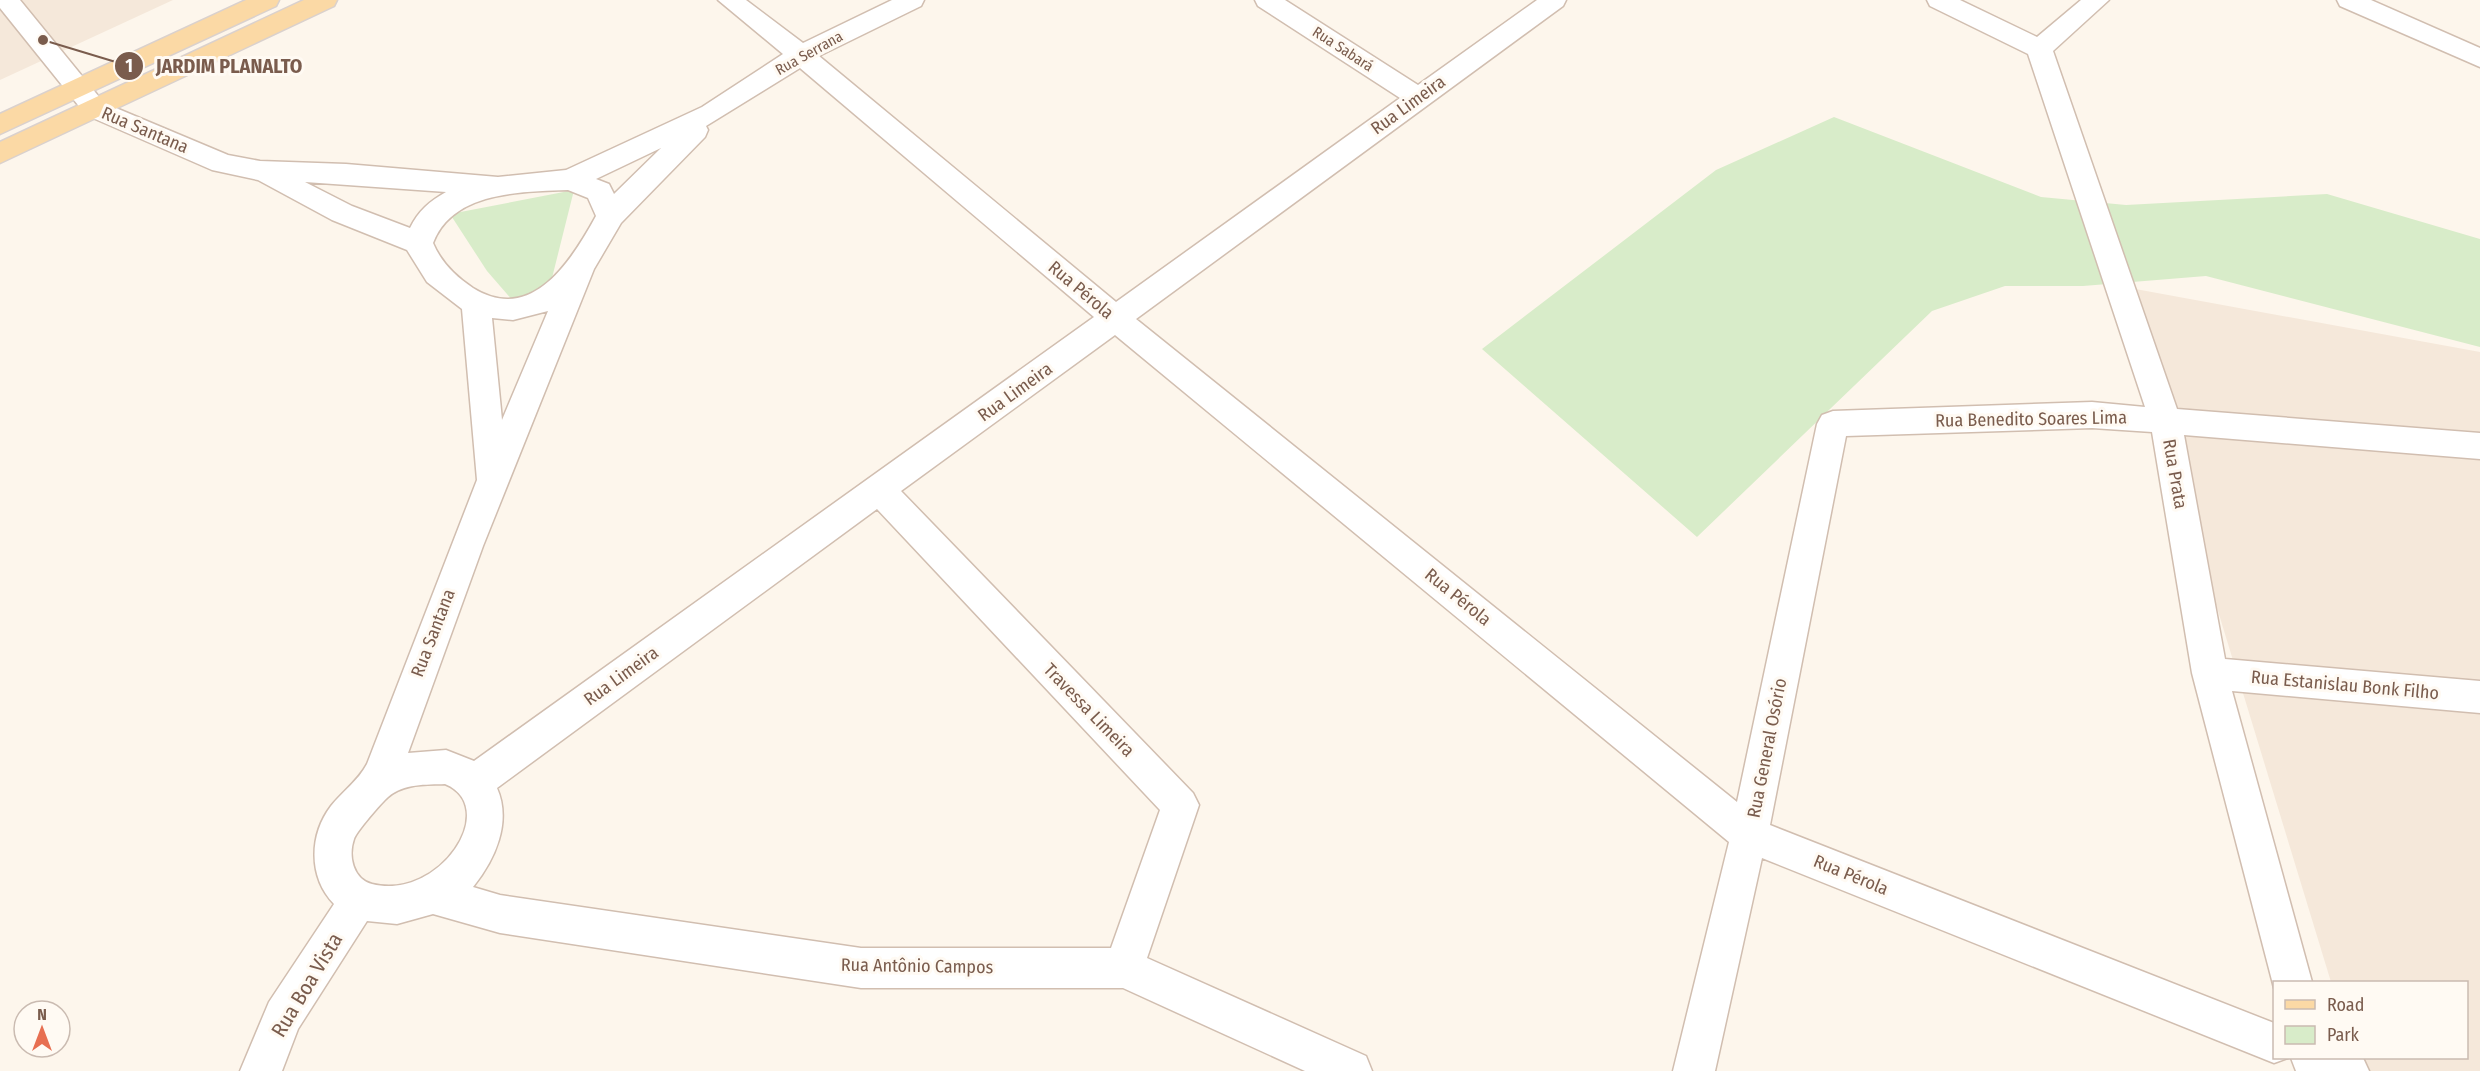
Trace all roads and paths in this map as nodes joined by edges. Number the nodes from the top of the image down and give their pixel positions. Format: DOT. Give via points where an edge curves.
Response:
graph roads {
  1 [pos="7,0"];
  2 [pos="267,0"];
  3 [pos="325,0"];
  4 [pos="730,0"];
  5 [pos="912,0"];
  6 [pos="1267,0"];
  7 [pos="1554,0"];
  8 [pos="1939,0"];
  9 [pos="2097,0"];
  10 [pos="2349,0"];
  11 [pos="2039,49"];
  12 [pos="801,55"];
  13 [pos="2480,58"];
  14 [pos="77,89"];
  15 [pos="1419,98"];
  16 [pos="95,109"];
  17 [pos="711,113"];
  18 [pos="0,125"];
  19 [pos="0,153"];
  20 [pos="260,171"];
  21 [pos="570,180"];
  22 [pos="496,186"];
  23 [pos="610,216"];
  24 [pos="419,243"];
  25 [pos="580,270"];
  26 [pos="476,303"];
  27 [pos="1116,319"];
  28 [pos="2165,419"];
  29 [pos="1833,424"];
  30 [pos="2480,446"];
  31 [pos="493,484"];
  32 [pos="879,490"];
  33 [pos="2210,673"];
  34 [pos="2480,697"];
  35 [pos="475,782"];
  36 [pos="377,784"];
  37 [pos="1749,835"];
  38 [pos="432,895"];
  39 [pos="358,901"];
  40 [pos="1124,968"];
  41 [pos="2292,981"];
  42 [pos="2273,1043"];
  43 [pos="2314,1059"];
  44 [pos="261,1071"];
  45 [pos="1351,1071"];
  46 [pos="1694,1071"];
  47 [pos="2348,1071"];
  1 -- 14 [label="street, Rua Santana"];
  2 -- 14 [label="main road"];
  3 -- 16 [label="main road"];
  4 -- 12 [label="street, Rua Pérola"];
  5 -- 12 [label="street, Rua Serrana"];
  6 -- 15 [label="street, Rua Sabará"];
  7 -- 15 [label="street, Rua Limeira"];
  8 -- 11 [label="street"];
  9 -- 11 [label="street"];
  10 -- 13 [label="street"];
  11 -- 28 [label="street, Rua Prata"];
  12 -- 17 [label="street, Rua Serrana"];
  12 -- 27 [label="street, Rua Pérola"];
  14 -- 16 [label="street, Rua Santana"];
  14 -- 18 [label="main road"];
  15 -- 27 [label="street, Rua Limeira"];
  16 -- 19 [label="main road"];
  16 -- 20 [label="street, Rua Santana" via="222,163"];
  17 -- 21 [label="street, Rua Serrana"];
  17 -- 23 [label="street, Rua Serrana"];
  20 -- 22 [label="street, Rua Santana"];
  20 -- 24 [label="street, Rua Santana" via="342,213"];
  21 -- 22 [label="street"];
  21 -- 23 [label="street" via="598,191"];
  22 -- 24 [label="street" via="454,200 428,221"];
  23 -- 25 [label="street"];
  24 -- 26 [label="street" via="425,260 447,285"];
  25 -- 26 [label="street" via="553,296 531,308 500,309"];
  25 -- 31 [label="street, Rua Santana"];
  26 -- 31 [label="street, Rua Santana"];
  27 -- 32 [label="street, Rua Limeira"];
  27 -- 37 [label="street, Rua Pérola"];
  28 -- 29 [label="street, Rua Benedito Soares Lima" via="2092,415"];
  28 -- 30 [label="street, Rua Benedito Soares Lima"];
  28 -- 33 [label="street, Rua Prata"];
  29 -- 37 [label="street, Rua General Osório"];
  31 -- 36 [label="street, Rua Santana"];
  32 -- 35 [label="street, Rua Limeira"];
  32 -- 40 [label="street, Travessa Limeira" via="1180,805"];
  33 -- 34 [label="street, Rua Estanislau Bonk Filho"];
  33 -- 41 [label="street, Rua Prata"];
  35 -- 36 [label="street" via="449,767 437,767 413,768"];
  35 -- 38 [label="street" via="487,807 483,840 463,871"];
  36 -- 39 [label="street" via="347,812 333,847 336,879"];
  37 -- 42 [label="street, Rua Pérola"];
  37 -- 46 [label="street, Rua General Osório"];
  38 -- 39 [label="street" via="393,907"];
  38 -- 40 [label="street, Rua Antônio Campos" via="500,914 861,968"];
  39 -- 44 [label="street, Rua Boa Vista" via="283,1016"];
  40 -- 45 [label="street, Rua Antônio Campos"];
  43 -- 47 [label="street"];
}
